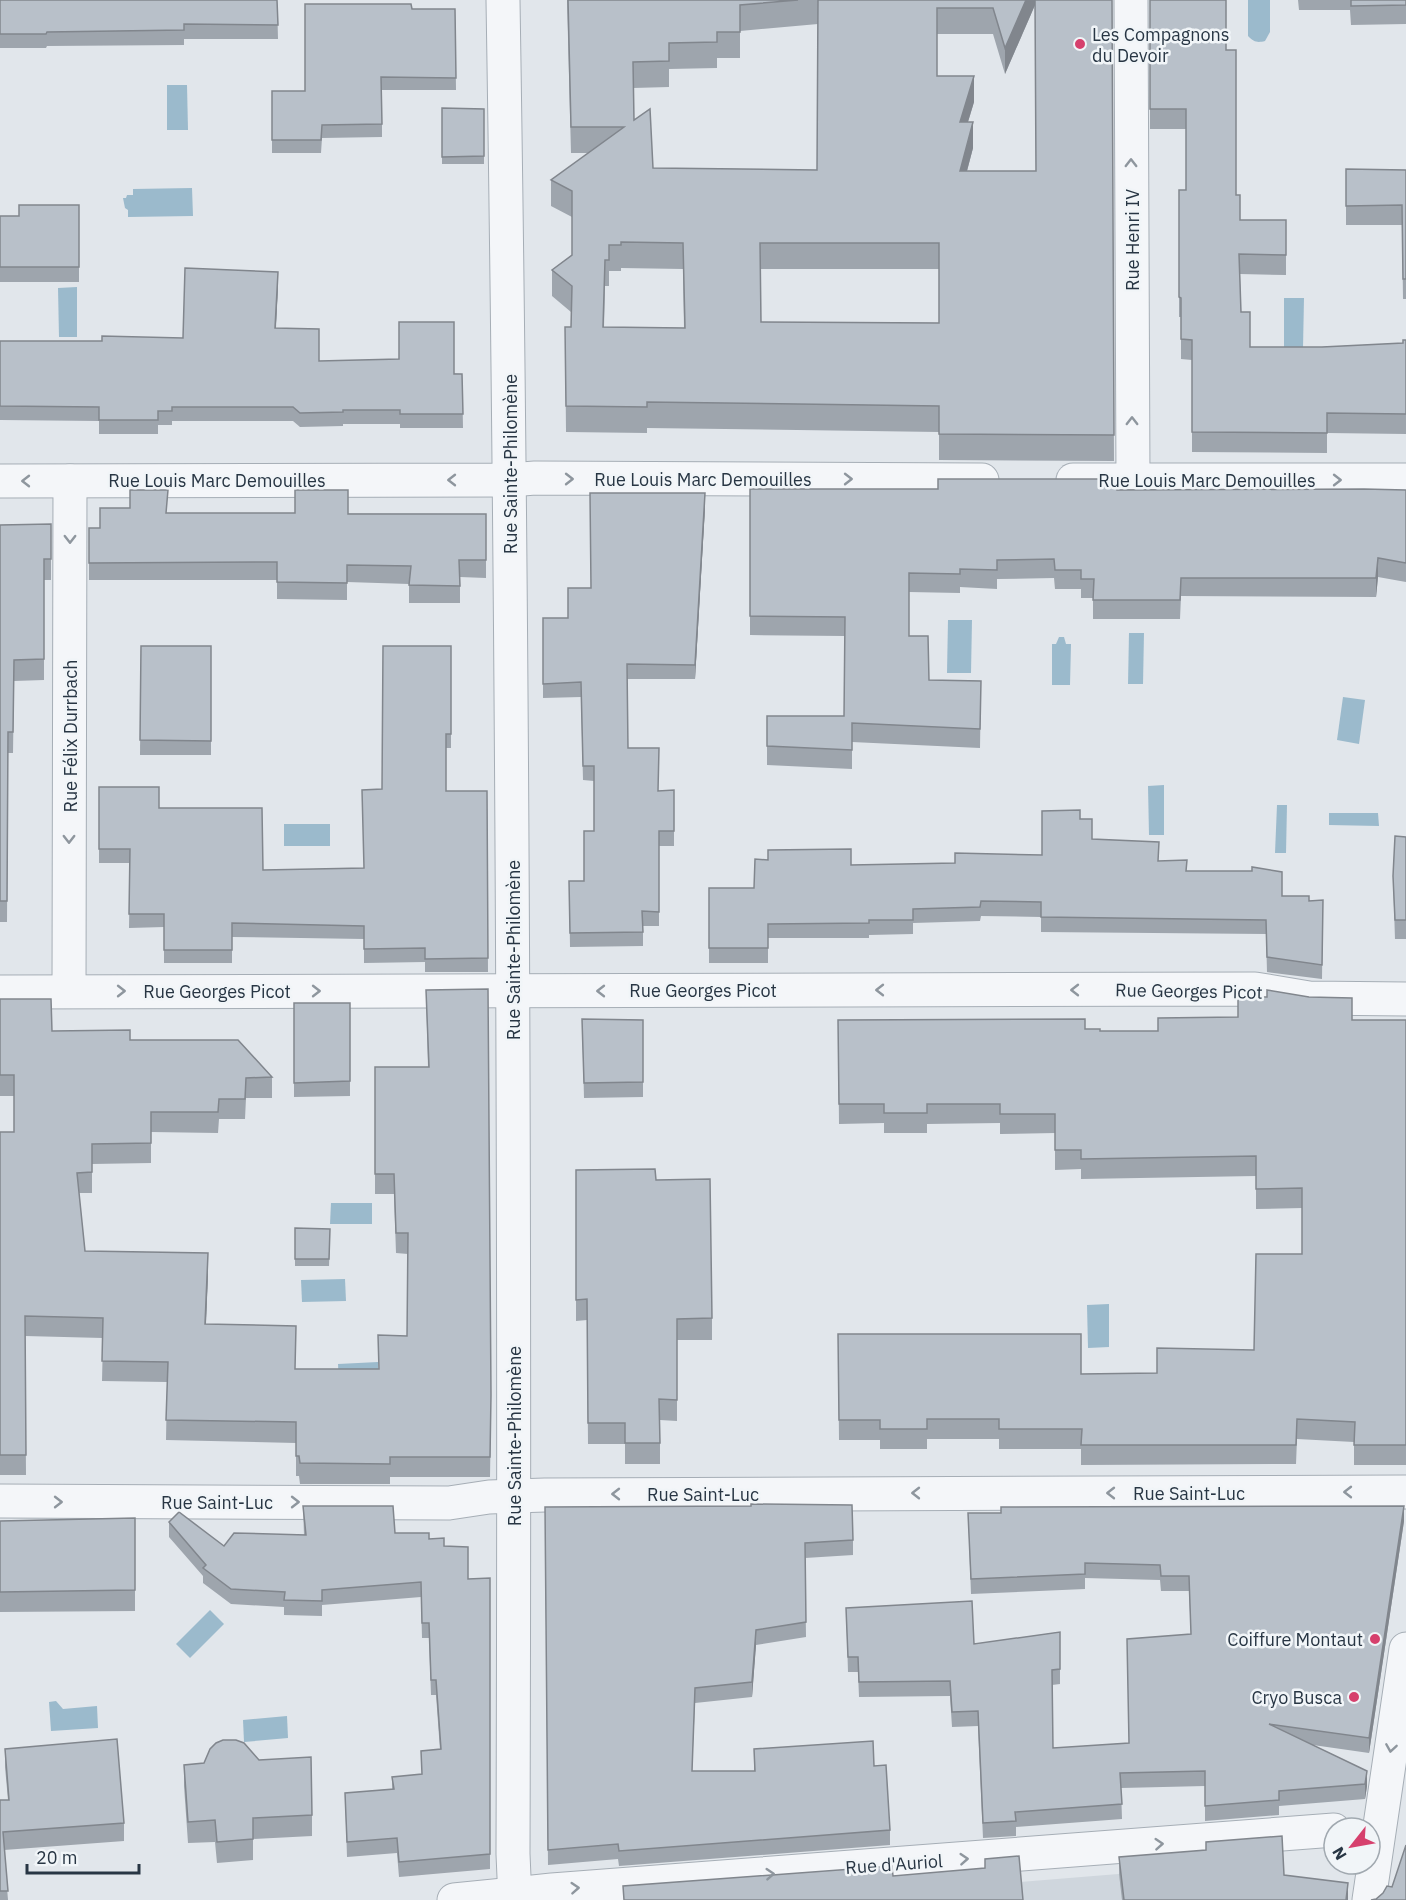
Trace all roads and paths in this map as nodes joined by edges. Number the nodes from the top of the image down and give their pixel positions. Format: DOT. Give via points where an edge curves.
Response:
graph roads {
  1 [pos="503,0"];
  2 [pos="1131,0"];
  3 [pos="70,480"];
  4 [pos="510,480"];
  5 [pos="1013,480"];
  6 [pos="1049,480"];
  7 [pos="1133,480"];
  8 [pos="1406,480"];
  9 [pos="0,481"];
  10 [pos="512,991"];
  11 [pos="0,992"];
  12 [pos="69,992"];
  13 [pos="1406,999"];
  14 [pos="1406,1492"];
  15 [pos="513,1497"];
  16 [pos="0,1502"];
  17 [pos="1406,1649"];
  18 [pos="1376,1816"];
  19 [pos="1322,1831"];
  20 [pos="1371,1876"];
  21 [pos="515,1897"];
  22 [pos="454,1900"];
  23 [pos="1369,1900"];
  1 -- 4 [label="street, Rue Sainte-Philomène"];
  7 -- 2 [label="street, Rue Henri IV, one-way"];
  4 -- 3 [label="street, Rue Louis Marc Demouilles, one-way"];
  3 -- 9 [label="street, Rue Louis Marc Demouilles, one-way"];
  3 -- 12 [label="street, Rue Félix Durrbach, one-way"];
  4 -- 5 [label="street, Rue Louis Marc Demouilles, one-way"];
  4 -- 10 [label="street, Rue Sainte-Philomène"];
  6 -- 7 [label="street, Rue Louis Marc Demouilles"];
  7 -- 8 [label="street, Rue Louis Marc Demouilles, one-way"];
  12 -- 10 [label="street, Rue Georges Picot, one-way"];
  13 -- 10 [label="street, Rue Georges Picot, one-way" via="1309,998 1255,989"];
  10 -- 15 [label="street, Rue Sainte-Philomène"];
  11 -- 12 [label="street, Rue Georges Picot"];
  14 -- 15 [label="street, Rue Saint-Luc, one-way"];
  16 -- 15 [label="street, Rue Saint-Luc, one-way" via="449,1503"];
  15 -- 21 [label="street, Rue Sainte-Philomène"];
  17 -- 18 [label="street, one-way"];
  21 -- 19 [label="street, Rue d'Auriol, one-way"];
  20 -- 23 [label="street"];
  21 -- 22 [label="street, Rue d'Auriol"];
}
